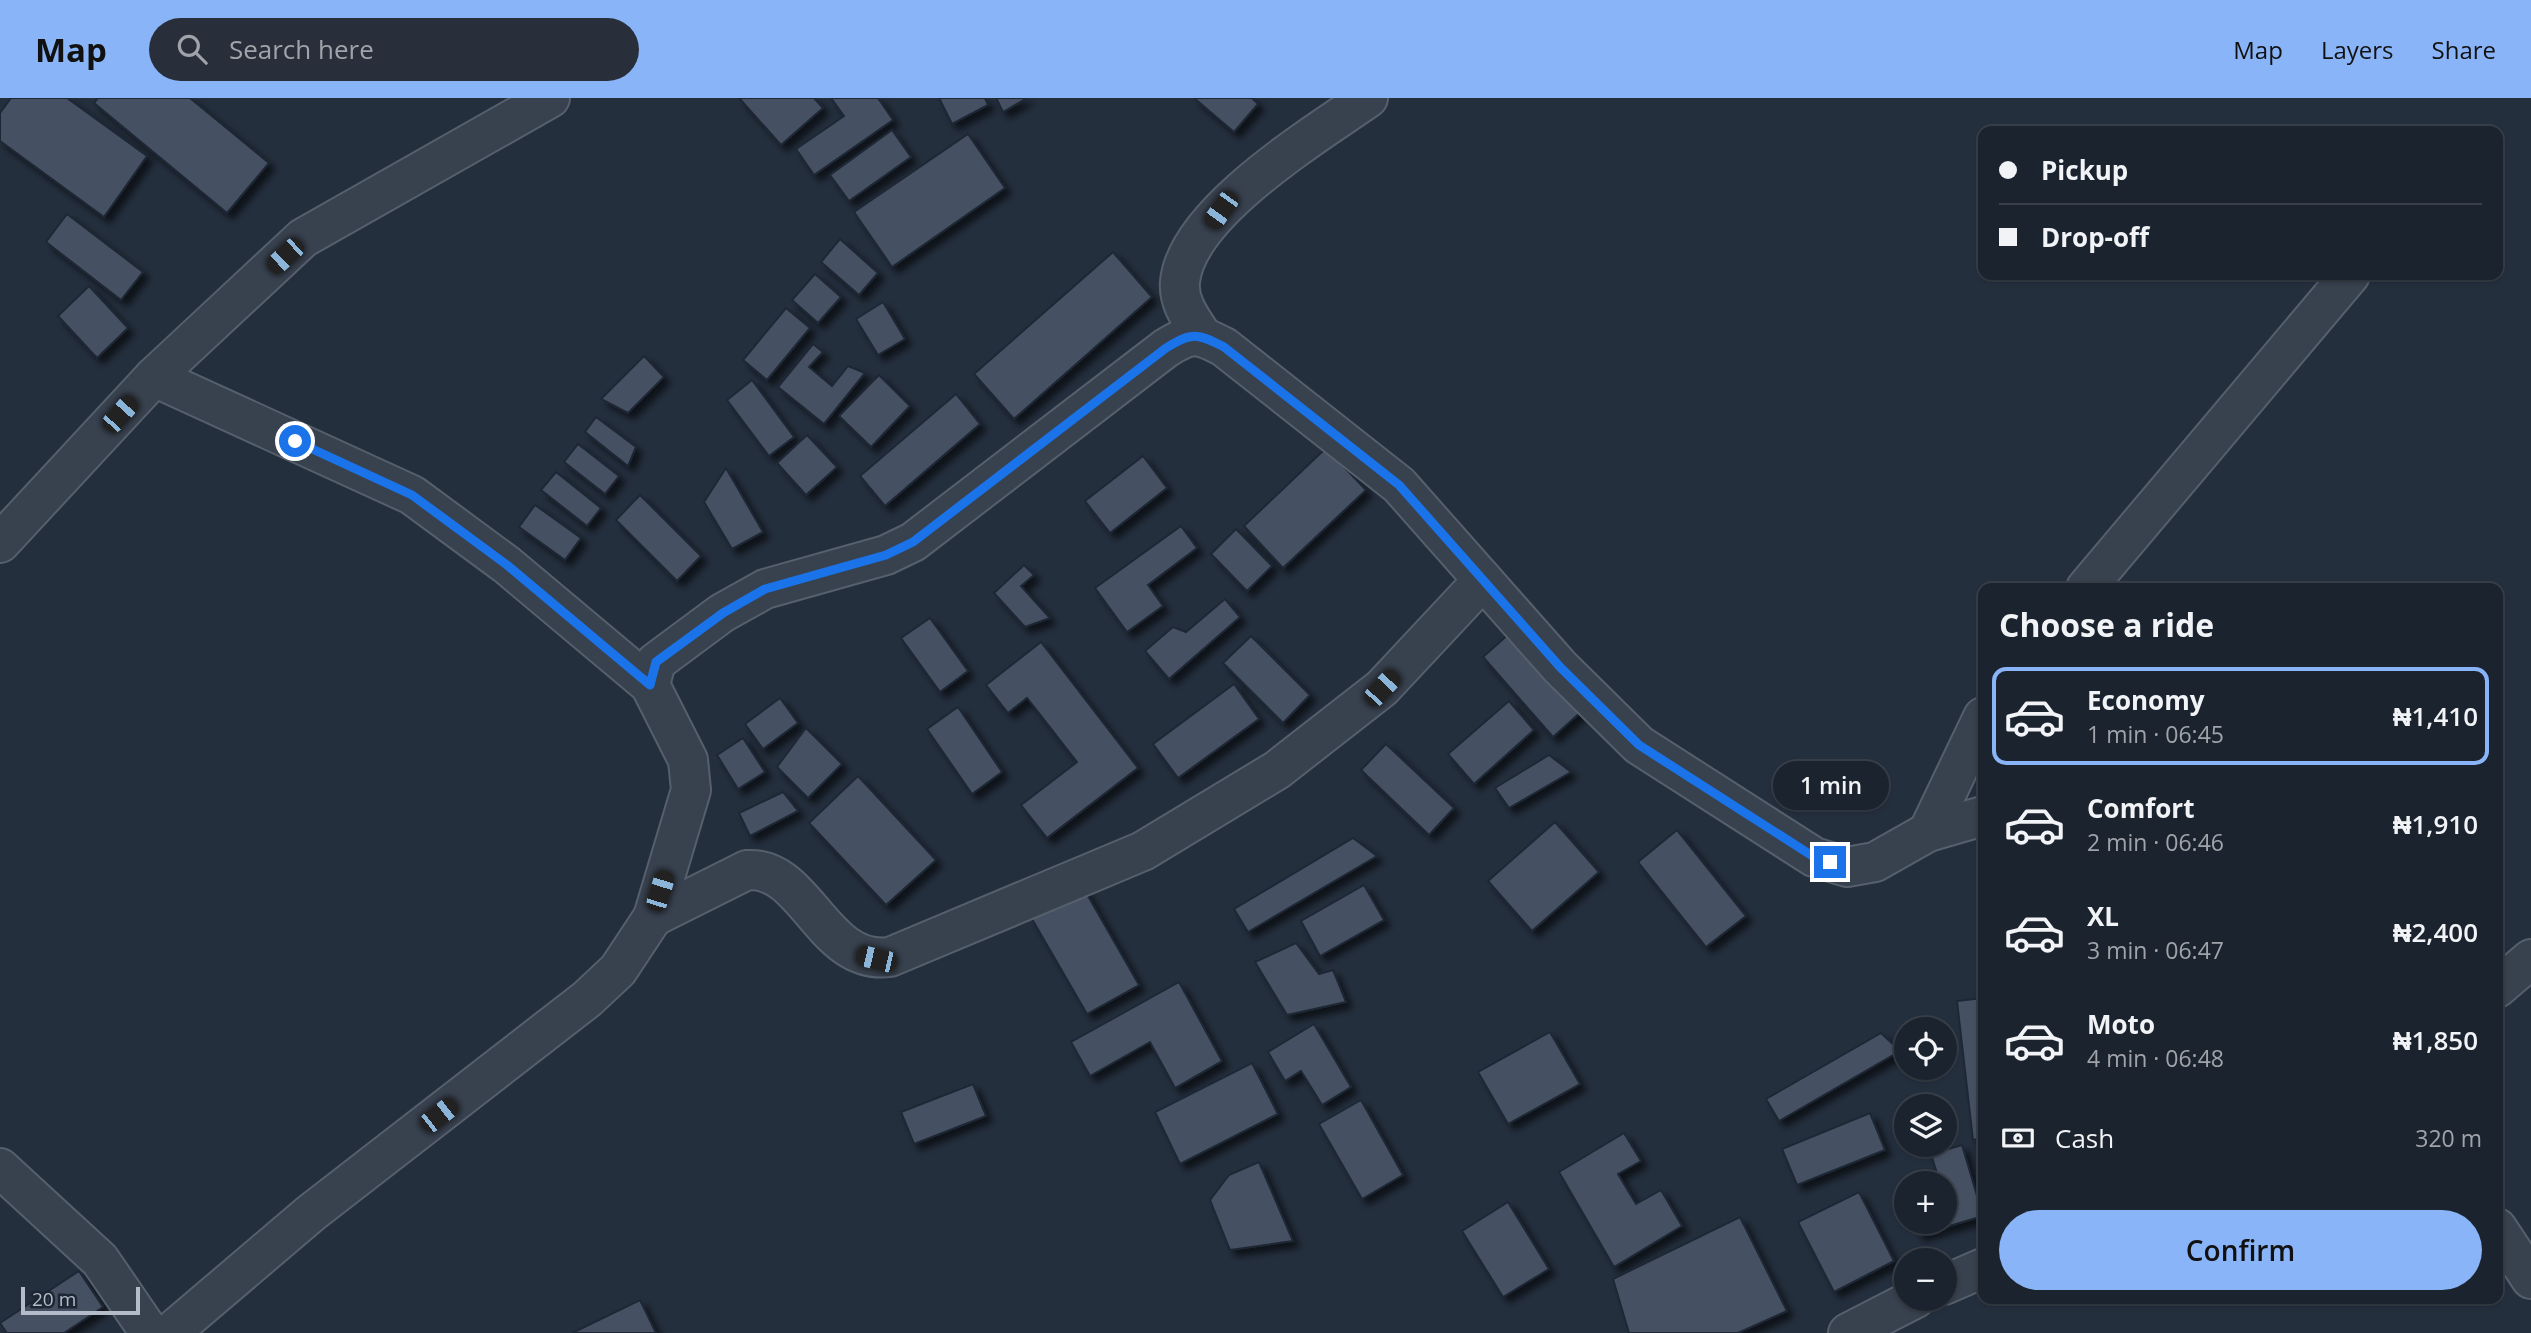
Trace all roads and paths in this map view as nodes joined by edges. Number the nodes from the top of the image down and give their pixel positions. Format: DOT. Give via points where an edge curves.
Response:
graph roads {
  1 [pos="550,98"];
  2 [pos="1368,98"];
  3 [pos="2346,280"];
  4 [pos="1202,336"];
  5 [pos="154,377"];
  6 [pos="0,544"];
  7 [pos="1483,580"];
  8 [pos="2090,583"];
  9 [pos="650,685"];
  10 [pos="1978,727"];
  11 [pos="1978,817"];
  12 [pos="1928,832"];
  13 [pos="653,917"];
  14 [pos="2531,959"];
  15 [pos="2503,983"];
  16 [pos="0,1168"];
  17 [pos="2503,1237"];
  18 [pos="1978,1270"];
  19 [pos="1957,1279"];
  20 [pos="2531,1279"];
  21 [pos="1894,1309"];
  22 [pos="150,1333"];
  23 [pos="170,1333"];
  24 [pos="1848,1333"];
  1 -- 5 [label="street" via="303,238"];
  2 -- 4 [label="street" via="1267,167 1221,210 1184,261 1183,301"];
  3 -- 8 [label="street"];
  4 -- 7 [label="street" via="1224,347 1399,485"];
  4 -- 9 [label="street" via="1186,336 1166,348 913,542 886,555 765,589 723,613 656,662"];
  5 -- 6 [label="street"];
  5 -- 9 [label="street" via="412,495 507,565"];
  7 -- 12 [label="street" via="1560,667 1639,745 1814,857 1847,867 1875,862"];
  7 -- 13 [label="street" via="1382,688 1277,770 1143,851 890,957 862,956 839,941 787,885 759,869 747,870"];
  9 -- 13 [label="street" via="688,760 691,790"];
  10 -- 12 [label="street"];
  11 -- 12 [label="street"];
  13 -- 23 [label="street" via="618,970 587,999 311,1213"];
  14 -- 15 [label="street"];
  16 -- 22 [label="street" via="100,1260"];
  17 -- 20 [label="street"];
  18 -- 19 [label="street"];
  21 -- 24 [label="street"];
}
